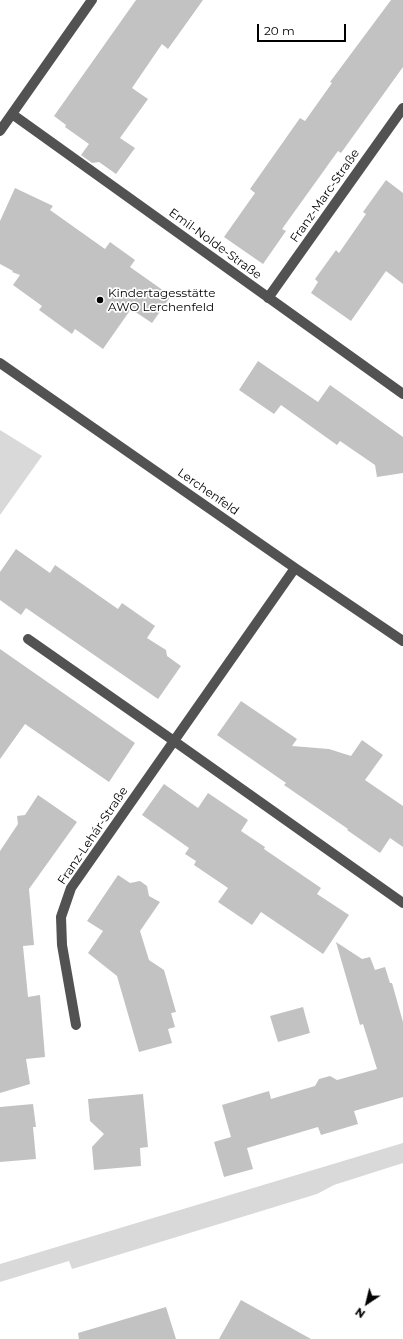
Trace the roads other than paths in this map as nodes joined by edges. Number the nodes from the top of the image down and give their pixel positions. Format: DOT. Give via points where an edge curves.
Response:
graph roads {
  1 [pos="92,0"];
  2 [pos="403,108"];
  3 [pos="12,114"];
  4 [pos="0,131"];
  5 [pos="268,298"];
  6 [pos="0,363"];
  7 [pos="403,394"];
  8 [pos="295,568"];
  9 [pos="28,639"];
  10 [pos="403,641"];
  11 [pos="174,741"];
  12 [pos="403,903"];
  13 [pos="76,1026"];
  1 -- 3 [label="street"];
  2 -- 5 [label="street, Franz-Marc-Straße"];
  3 -- 4 [label="street"];
  3 -- 5 [label="street, Emil-Nolde-Straße"];
  5 -- 7 [label="street, Emil-Nolde-Straße"];
  6 -- 8 [label="street, Lerchenfeld"];
  8 -- 10 [label="street, Lerchenfeld"];
  8 -- 11 [label="street, Franz-Lehár-Straße"];
  9 -- 11 [label="street"];
  11 -- 12 [label="street"];
  11 -- 13 [label="street, Franz-Lehár-Straße" via="71,888 61,917 62,945"];
}
